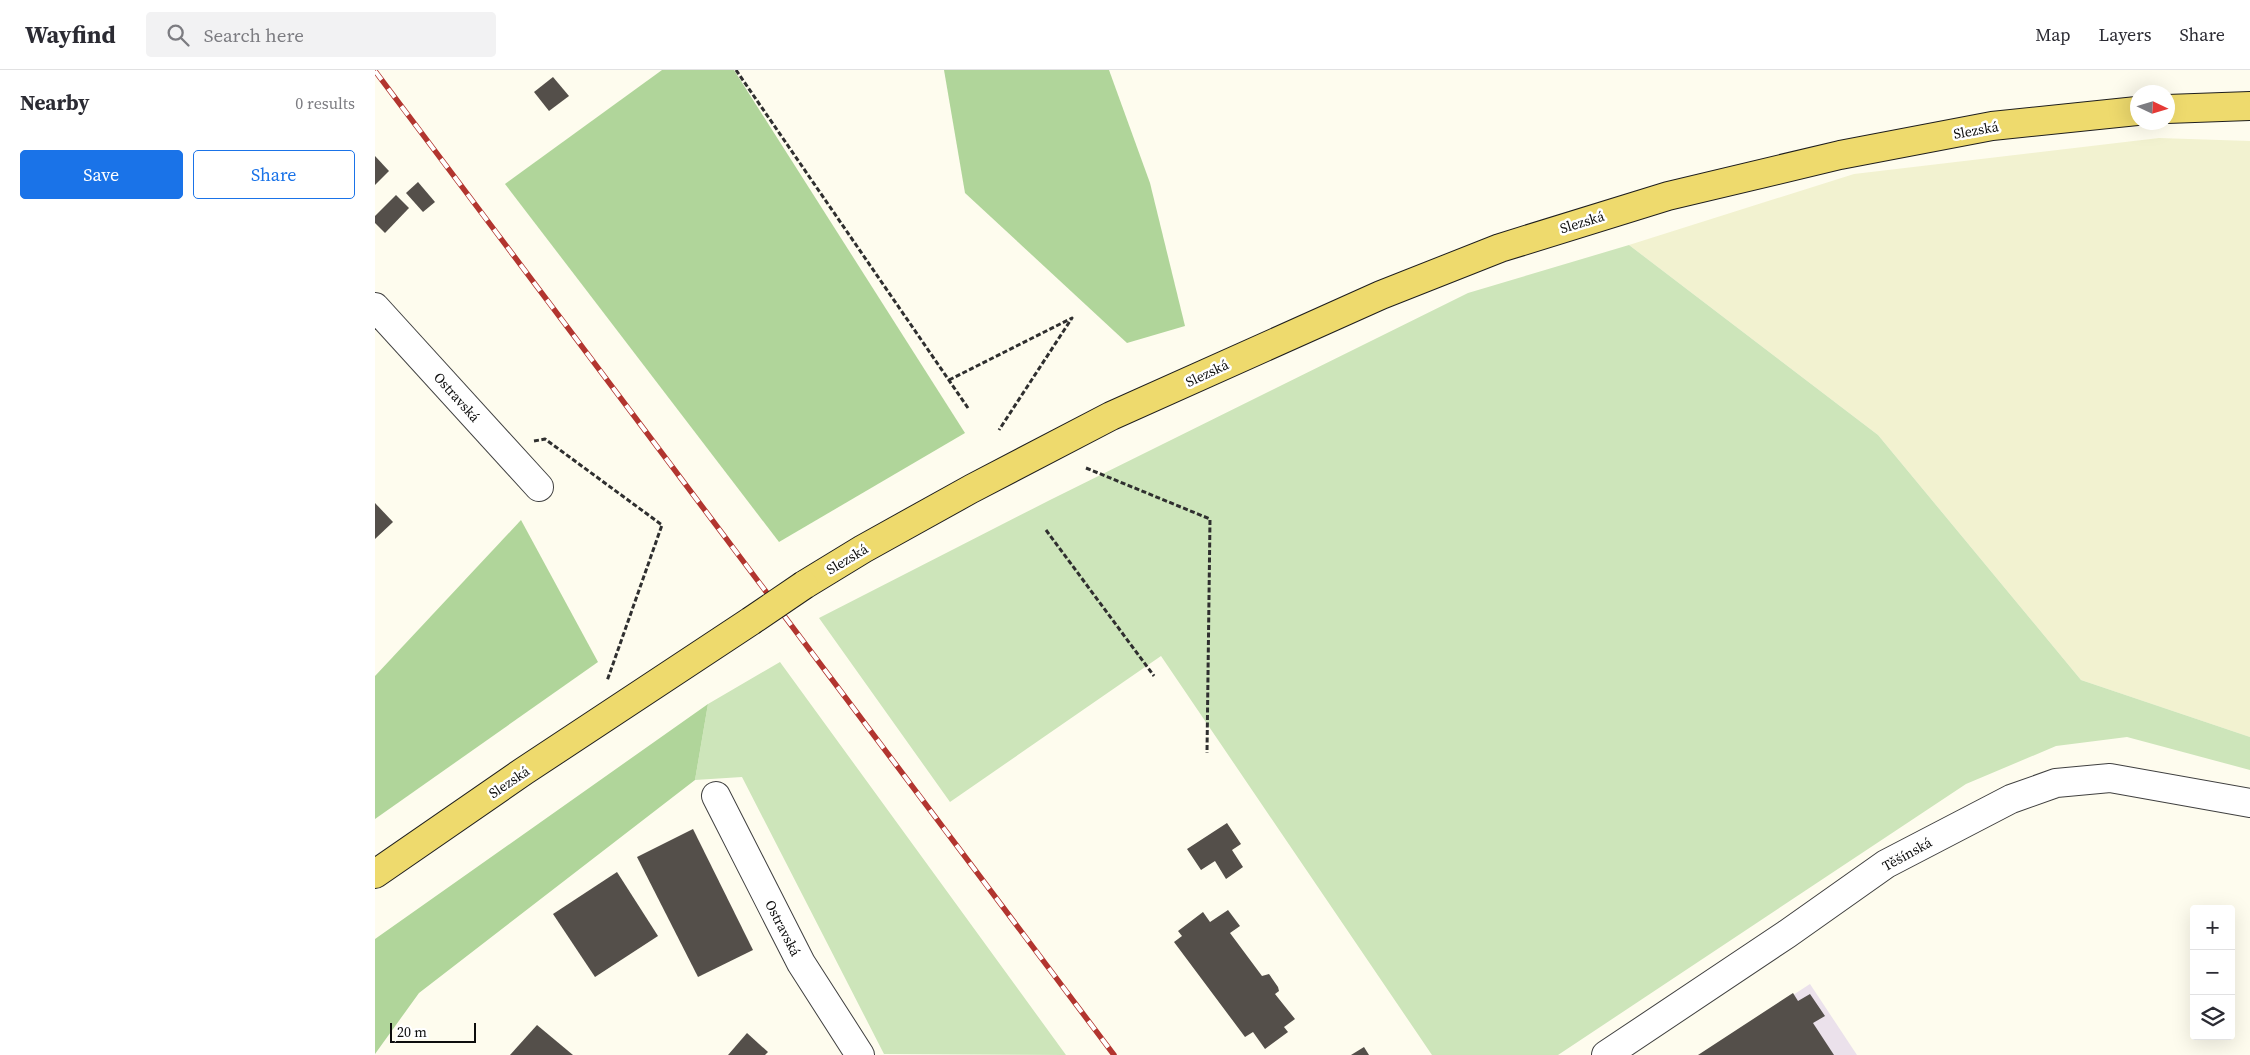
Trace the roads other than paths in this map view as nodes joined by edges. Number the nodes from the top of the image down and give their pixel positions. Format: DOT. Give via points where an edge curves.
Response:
graph roads {
  1 [pos="2250,106"];
  2 [pos="2175,109"];
  3 [pos="2130,112"];
  4 [pos="375,307"];
  5 [pos="539,487"];
  6 [pos="716,796"];
  7 [pos="2250,803"];
  8 [pos="375,874"];
  9 [pos="860,1055"];
  10 [pos="1606,1055"];
  1 -- 2 [label="main road"];
  3 -- 8 [label="main road, Slezská, bridge" via="1992,126 1840,155 1668,196 1500,248 1381,295 1104,420 863,549 540,760"];
  4 -- 5 [label="street, Ostravská"];
  6 -- 9 [label="street, Ostravská" via="801,963"];
  7 -- 10 [label="street, Těšínská" via="2110,778 2056,783 2011,799 1886,864"];
}
